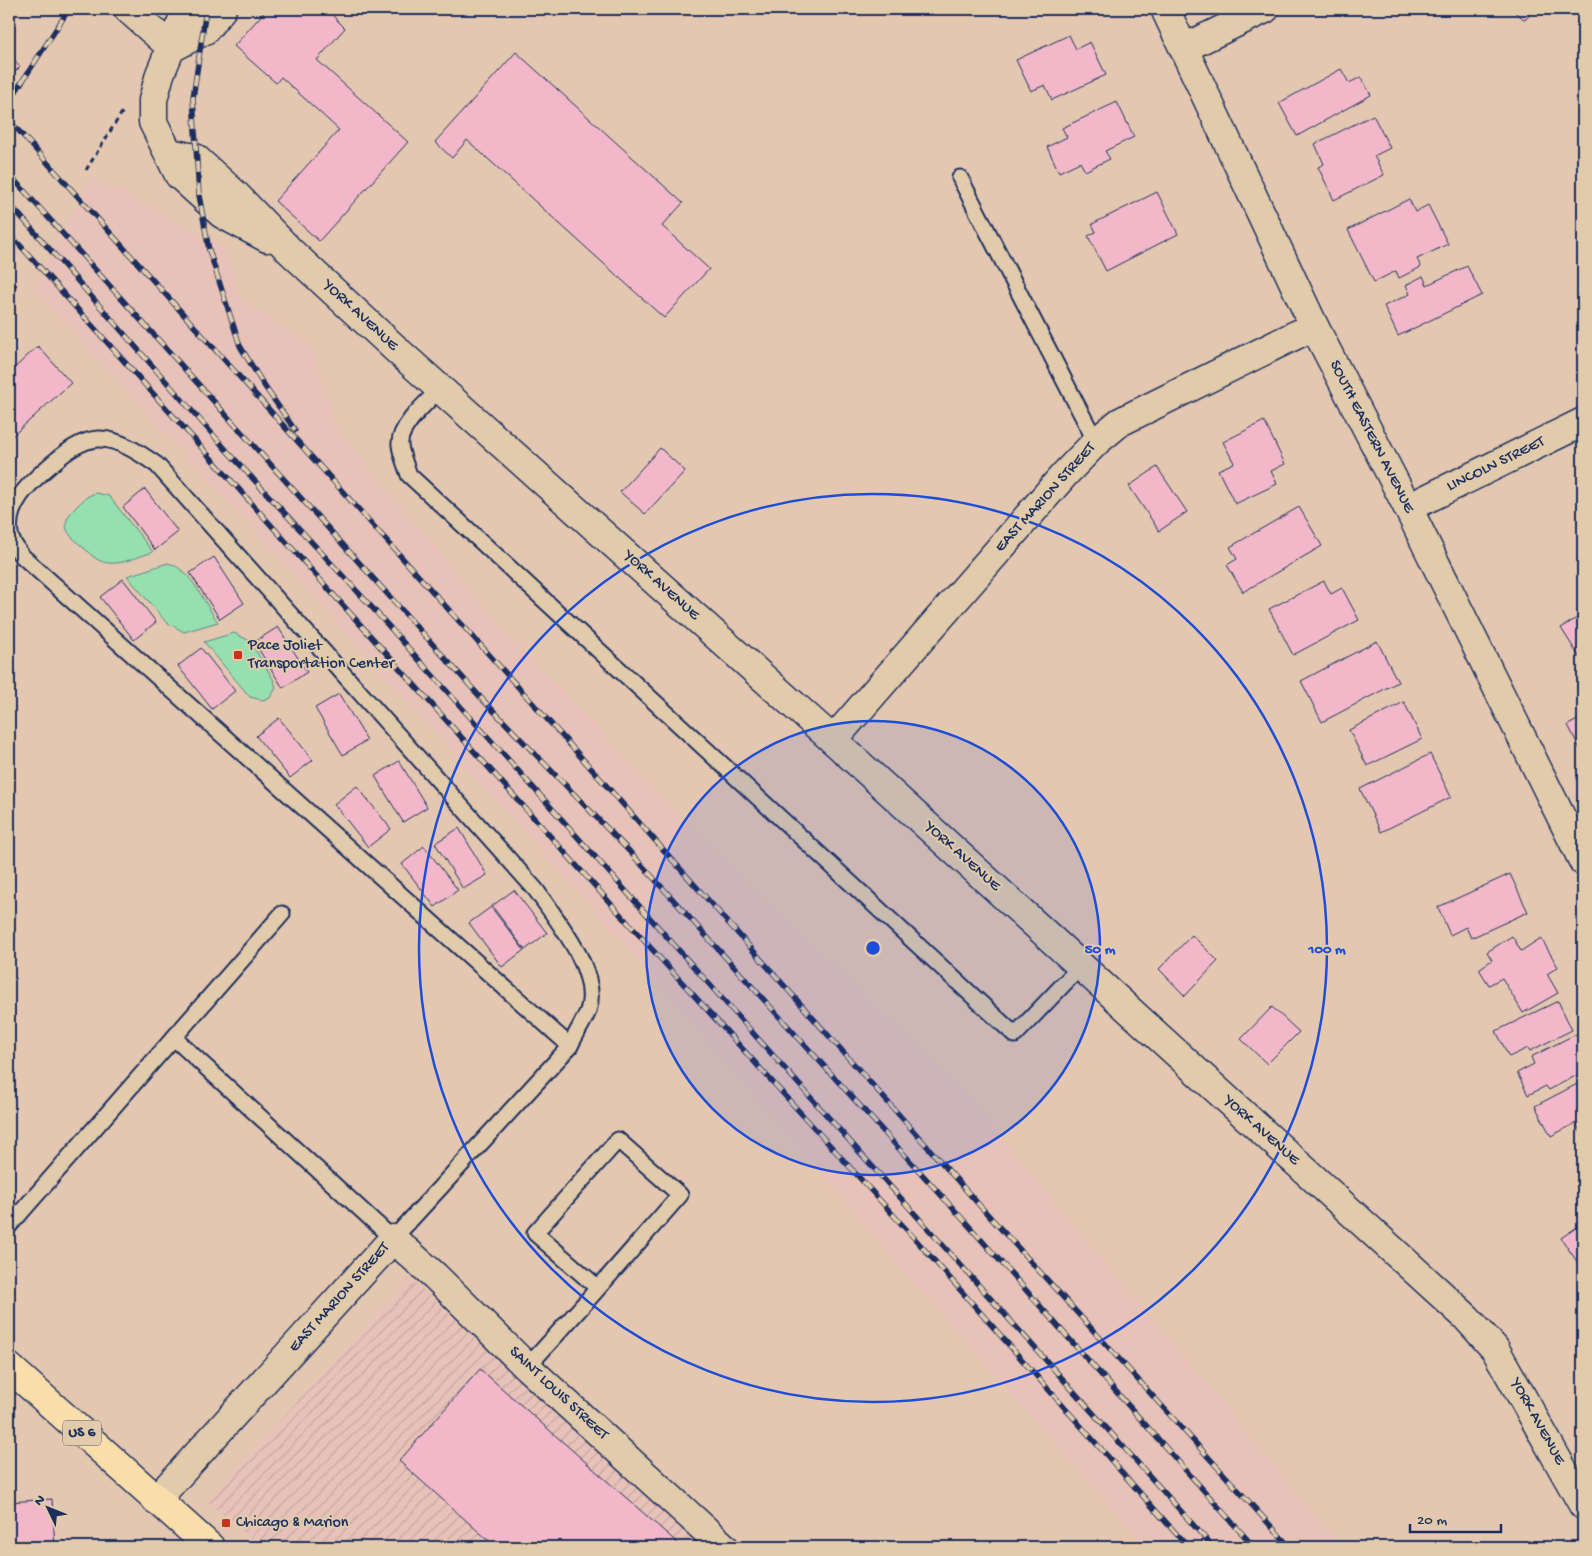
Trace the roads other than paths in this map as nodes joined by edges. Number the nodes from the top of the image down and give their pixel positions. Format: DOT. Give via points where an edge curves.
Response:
graph roads {
  1 [pos="128,9"];
  2 [pos="189,9"];
  3 [pos="222,9"];
  4 [pos="1165,9"];
  5 [pos="1265,9"];
  6 [pos="172,48"];
  7 [pos="1184,48"];
  8 [pos="960,178"];
  9 [pos="1314,326"];
  10 [pos="440,389"];
  11 [pos="1583,422"];
  12 [pos="1096,442"];
  13 [pos="1408,508"];
  14 [pos="833,740"];
  15 [pos="1583,861"];
  16 [pos="282,914"];
  17 [pos="1081,966"];
  18 [pos="174,1038"];
  19 [pos="570,1046"];
  20 [pos="9,1226"];
  21 [pos="393,1239"];
  22 [pos="598,1288"];
  23 [pos="9,1367"];
  24 [pos="527,1367"];
  25 [pos="156,1500"];
  26 [pos="1583,1505"];
  27 [pos="210,1547"];
  28 [pos="724,1547"];
  1 -- 6 [label="street"];
  2 -- 6 [label="street, YORK AVENUE"];
  3 -- 6 [label="street" via="205,30"];
  4 -- 7 [label="street, SOUTH EASTERN AVENUE"];
  5 -- 7 [label="street"];
  6 -- 10 [label="street, YORK AVENUE" via="153,100 153,122 179,175 222,214 290,251"];
  7 -- 9 [label="street, SOUTH EASTERN AVENUE"];
  8 -- 12 [label="lane"];
  9 -- 12 [label="street, EAST MARION STREET" via="1120,422"];
  9 -- 13 [label="street, SOUTH EASTERN AVENUE"];
  10 -- 14 [label="street, YORK AVENUE"];
  10 -- 17 [label="lane" via="409,421 404,431 400,444 409,475 1015,1035"];
  11 -- 13 [label="street, LINCOLN STREET"];
  12 -- 14 [label="street, EAST MARION STREET"];
  13 -- 15 [label="street, SOUTH EASTERN AVENUE"];
  14 -- 17 [label="street, YORK AVENUE"];
  16 -- 18 [label="lane"];
  17 -- 26 [label="street, YORK AVENUE" via="1466,1317 1495,1349"];
  18 -- 20 [label="lane"];
  18 -- 21 [label="lane"];
  19 -- 19 [label="lane, EAST MARION STREET" via="21,555 11,538 11,518 22,492 73,448 98,439 134,450 157,465 536,890 578,954 591,990 588,1011"];
  19 -- 21 [label="lane, EAST MARION STREET"];
  21 -- 24 [label="street, SAINT LOUIS STREET"];
  21 -- 25 [label="street, EAST MARION STREET"];
  22 -- 22 [label="lane" via="535,1233 618,1140 680,1195"];
  22 -- 24 [label="lane"];
  23 -- 25 [label="main road, US 6"];
  24 -- 28 [label="street, SAINT LOUIS STREET"];
  25 -- 27 [label="main road, US 6"];
}
